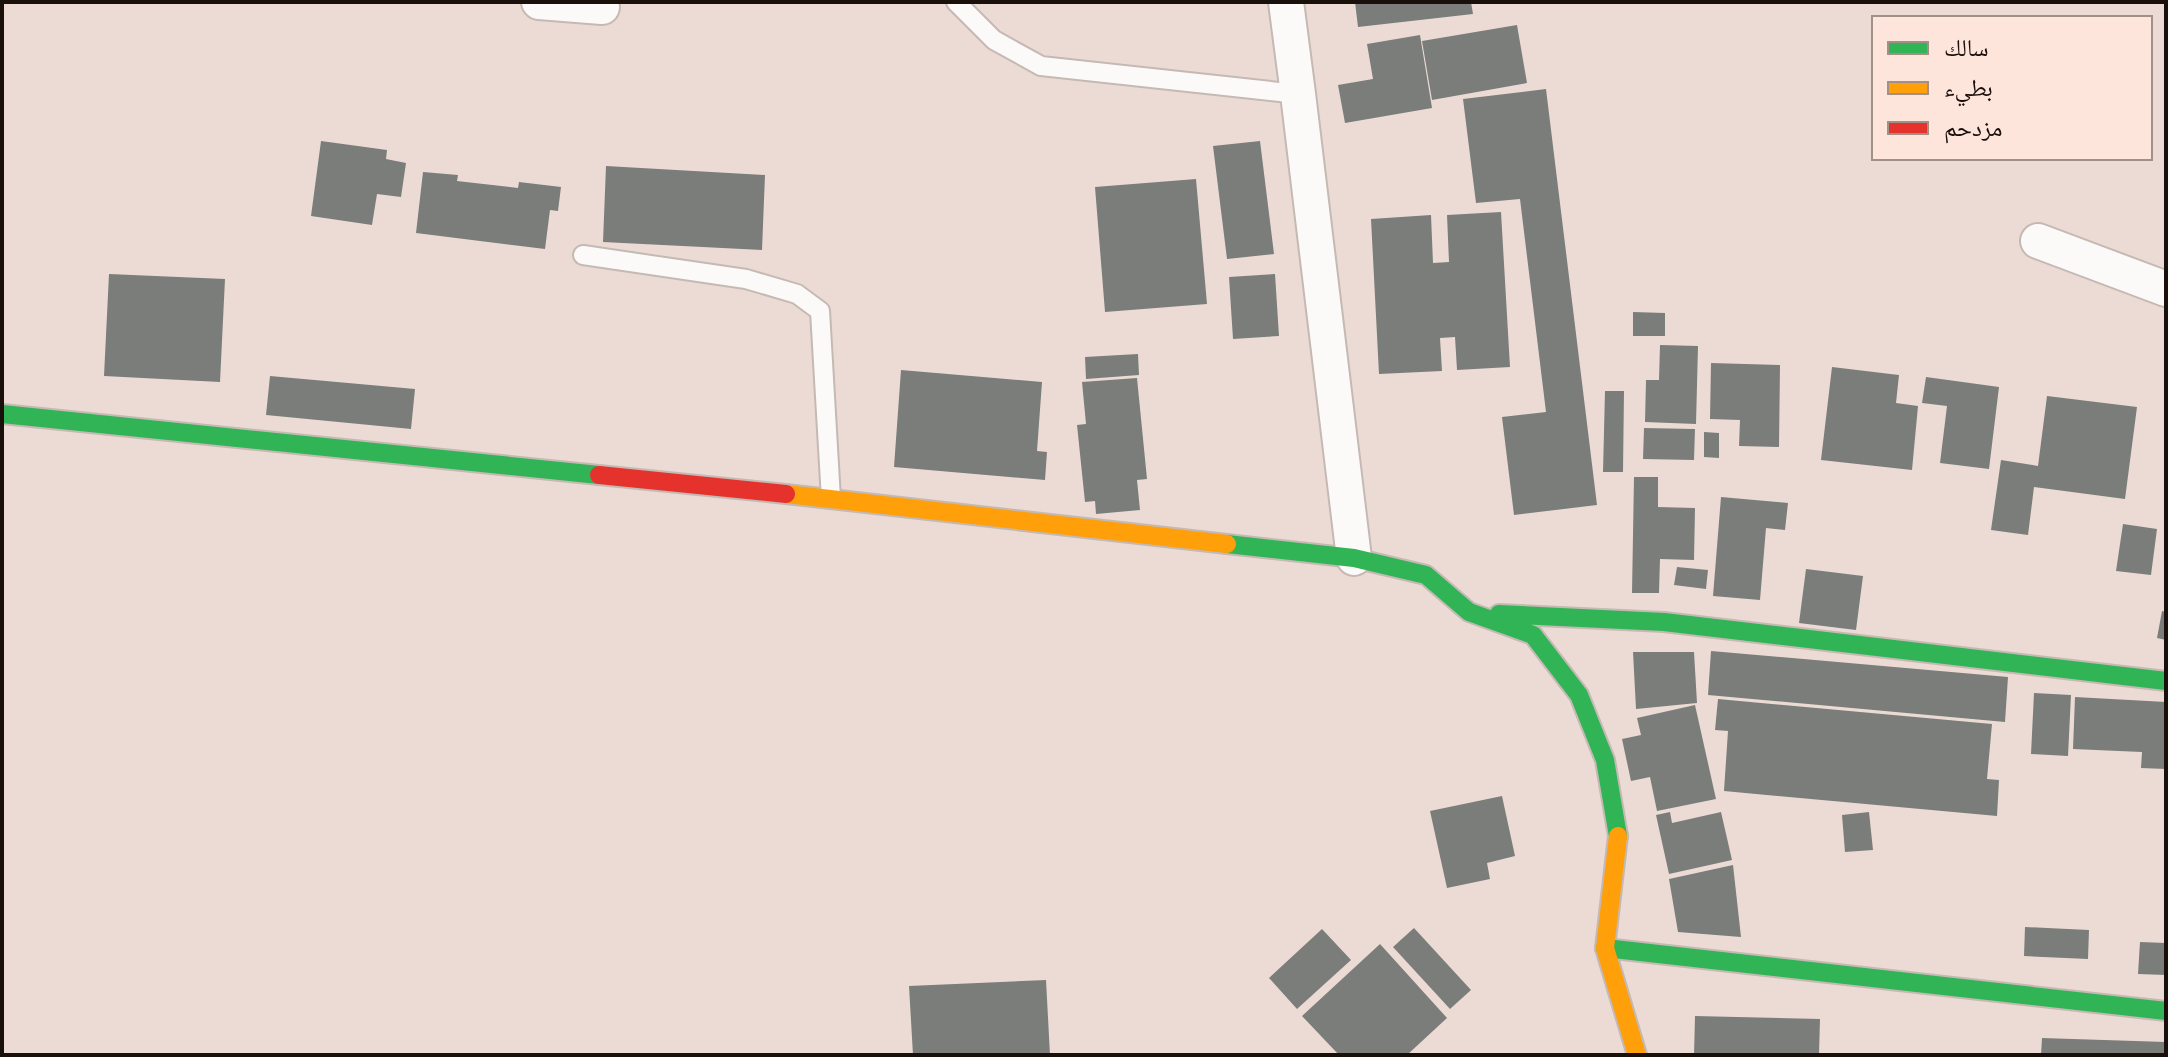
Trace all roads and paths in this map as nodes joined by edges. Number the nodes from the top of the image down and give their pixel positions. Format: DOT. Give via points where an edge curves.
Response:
graph roads {
  1 [pos="539,2"];
  2 [pos="956,2"];
  3 [pos="1286,2"];
  4 [pos="602,7"];
  5 [pos="1298,94"];
  6 [pos="2038,241"];
  7 [pos="583,255"];
  8 [pos="2166,289"];
  9 [pos="2,414"];
  10 [pos="831,499"];
  11 [pos="1354,558"];
  12 [pos="1469,612"];
  13 [pos="2166,681"];
  14 [pos="1605,948"];
  15 [pos="2166,1011"];
  16 [pos="1637,1055"];
  1 -- 4 [label="street"];
  2 -- 5 [label="lane" via="994,40 1041,66"];
  3 -- 5 [label="street"];
  5 -- 11 [label="street"];
  6 -- 8 [label="street"];
  7 -- 10 [label="lane" via="746,279 797,294 820,311"];
  9 -- 10 [label="street"];
  10 -- 11 [label="street"];
  11 -- 12 [label="street" via="1426,575"];
  12 -- 13 [label="street" via="1664,622"];
  12 -- 14 [label="street" via="1533,635 1579,695 1605,760 1618,837"];
  14 -- 15 [label="street"];
  14 -- 16 [label="street"];
}
